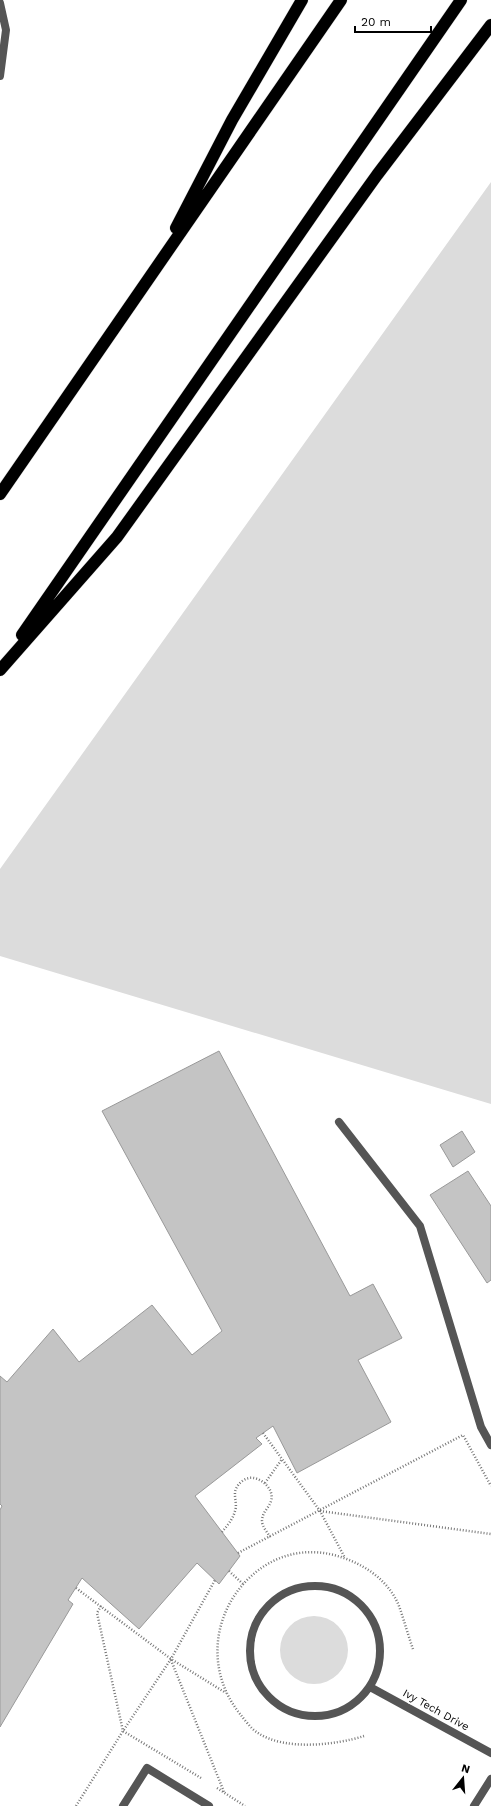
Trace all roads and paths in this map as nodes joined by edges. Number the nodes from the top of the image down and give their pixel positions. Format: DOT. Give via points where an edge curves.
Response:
graph roads {
  1 [pos="302,0"];
  2 [pos="342,0"];
  3 [pos="461,0"];
  4 [pos="0,3"];
  5 [pos="491,25"];
  6 [pos="0,76"];
  7 [pos="152,273"];
  8 [pos="0,494"];
  9 [pos="0,668"];
  10 [pos="339,1122"];
  11 [pos="263,1433"];
  12 [pos="491,1445"];
  13 [pos="282,1459"];
  14 [pos="265,1483"];
  15 [pos="491,1486"];
  16 [pos="320,1511"];
  17 [pos="222,1532"];
  18 [pos="491,1534"];
  19 [pos="270,1537"];
  20 [pos="238,1553"];
  21 [pos="346,1558"];
  22 [pos="229,1571"];
  23 [pos="215,1580"];
  24 [pos="243,1584"];
  25 [pos="76,1588"];
  26 [pos="101,1606"];
  27 [pos="413,1649"];
  28 [pos="171,1659"];
  29 [pos="370,1687"];
  30 [pos="226,1693"];
  31 [pos="123,1731"];
  32 [pos="364,1736"];
  33 [pos="491,1753"];
  34 [pos="491,1779"];
  35 [pos="224,1792"];
  36 [pos="76,1806"];
  37 [pos="124,1806"];
  38 [pos="209,1806"];
  39 [pos="474,1806"];
  1 -- 7 [label="highway" via="232,120"];
  2 -- 7 [label="highway"];
  3 -- 9 [label="highway"];
  4 -- 6 [label="street" via="6,30"];
  5 -- 9 [label="highway" via="377,175 117,537"];
  7 -- 8 [label="highway"];
  10 -- 12 [label="street" via="420,1226 481,1427"];
  11 -- 13 [label="path"];
  13 -- 14 [label="path"];
  13 -- 16 [label="path"];
  14 -- 17 [label="path" via="258,1478 250,1478 243,1480 236,1487 236,1510"];
  14 -- 19 [label="path" via="272,1496 262,1522"];
  15 -- 16 [label="path" via="463,1435"];
  16 -- 18 [label="path"];
  16 -- 19 [label="path"];
  16 -- 21 [label="path"];
  19 -- 20 [label="path"];
  21 -- 24 [label="path" via="313,1552 283,1556 256,1570"];
  21 -- 27 [label="path" via="378,1576 390,1590 399,1606"];
  22 -- 24 [label="path"];
  23 -- 28 [label="path"];
  24 -- 30 [label="path" via="226,1609 220,1624 220,1674"];
  25 -- 26 [label="path"];
  26 -- 28 [label="path"];
  26 -- 31 [label="path" via="97,1613"];
  28 -- 30 [label="path"];
  28 -- 31 [label="path"];
  28 -- 35 [label="path"];
  29 -- 29 [label="street" via="379,1666 380,1644 374,1623 361,1604 342,1592 322,1586 301,1587 281,1594 265,1608 254,1626 249,1646 250,1660 259,1686 273,1702 291,1712 313,1717 335,1714 355,1703"];
  29 -- 33 [label="street, Ivy Tech Drive"];
  30 -- 32 [label="path" via="258,1733 274,1740 309,1745 352,1740"];
  31 -- 36 [label="path"];
  34 -- 39 [label="street"];
  37 -- 38 [label="street" via="147,1768"];
}
